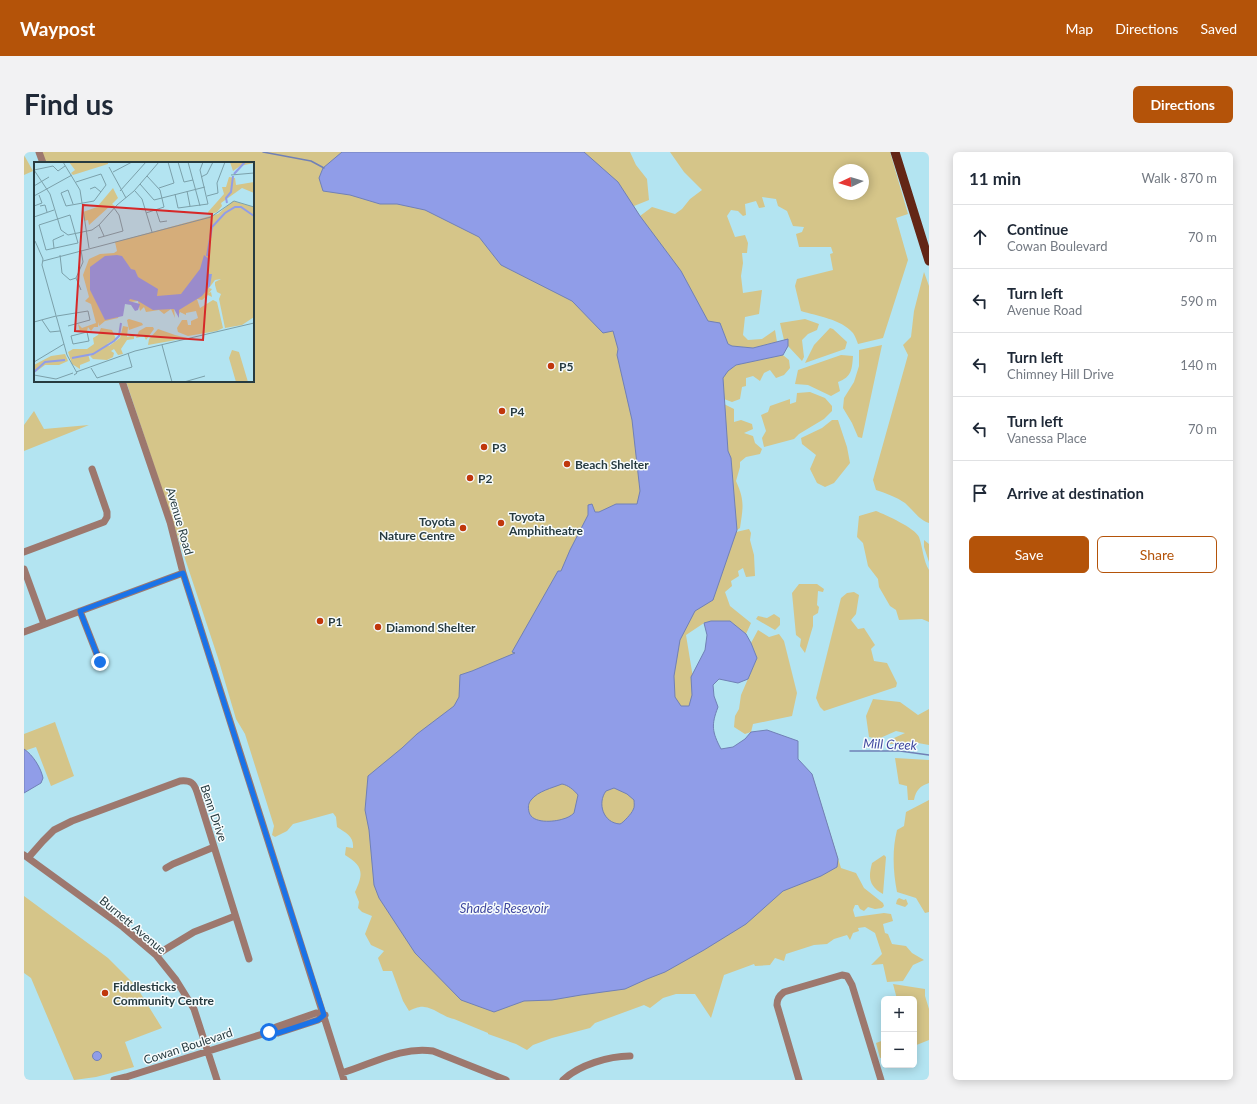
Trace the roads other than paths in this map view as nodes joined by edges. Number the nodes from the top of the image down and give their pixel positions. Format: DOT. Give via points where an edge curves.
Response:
graph roads {
  1 [pos="39,152"];
  2 [pos="895,152"];
  3 [pos="43,162"];
  4 [pos="929,261"];
  5 [pos="122,382"];
  6 [pos="92,469"];
  7 [pos="24,552"];
  8 [pos="24,569"];
  9 [pos="183,573"];
  10 [pos="80,611"];
  11 [pos="44,624"];
  12 [pos="24,632"];
  13 [pos="100,662"];
  14 [pos="214,847"];
  15 [pos="26,856"];
  16 [pos="166,868"];
  17 [pos="235,916"];
  18 [pos="156,956"];
  19 [pos="249,959"];
  20 [pos="324,1015"];
  21 [pos="208,1052"];
  22 [pos="630,1056"];
  23 [pos="343,1077"];
  24 [pos="114,1080"];
  25 [pos="217,1080"];
  26 [pos="506,1080"];
  27 [pos="563,1080"];
  28 [pos="799,1080"];
  29 [pos="881,1080"];
  1 -- 3 [label="street"];
  2 -- 4 [label="main road"];
  5 -- 9 [label="street, Avenue Road" via="170,522"];
  6 -- 7 [label="street" via="107,512 104,522"];
  8 -- 11 [label="street"];
  9 -- 10 [label="street"];
  9 -- 20 [label="street, Avenue Road"];
  10 -- 11 [label="street"];
  10 -- 13 [label="street"];
  11 -- 12 [label="street"];
  14 -- 15 [label="street, Benn Drive" via="194,784 180,781 54,830"];
  14 -- 16 [label="street"];
  14 -- 17 [label="street, Benn Drive"];
  15 -- 18 [label="street, Burnett Avenue" via="123,927"];
  17 -- 18 [label="street" via="194,932"];
  17 -- 19 [label="street, Benn Drive"];
  18 -- 21 [label="street, Burnett Avenue" via="176,980 194,1009"];
  20 -- 21 [label="street, Cowan Boulevard" via="316,1013"];
  20 -- 23 [label="street, Avenue Road"];
  21 -- 24 [label="street, Cowan Boulevard"];
  21 -- 25 [label="street, Burnett Avenue"];
  22 -- 27 [label="street" via="607,1059 575,1071"];
  23 -- 26 [label="street" via="403,1052 422,1049"];
  28 -- 29 [label="street" via="777,999 784,992 842,975 847,976 852,985"];
}
